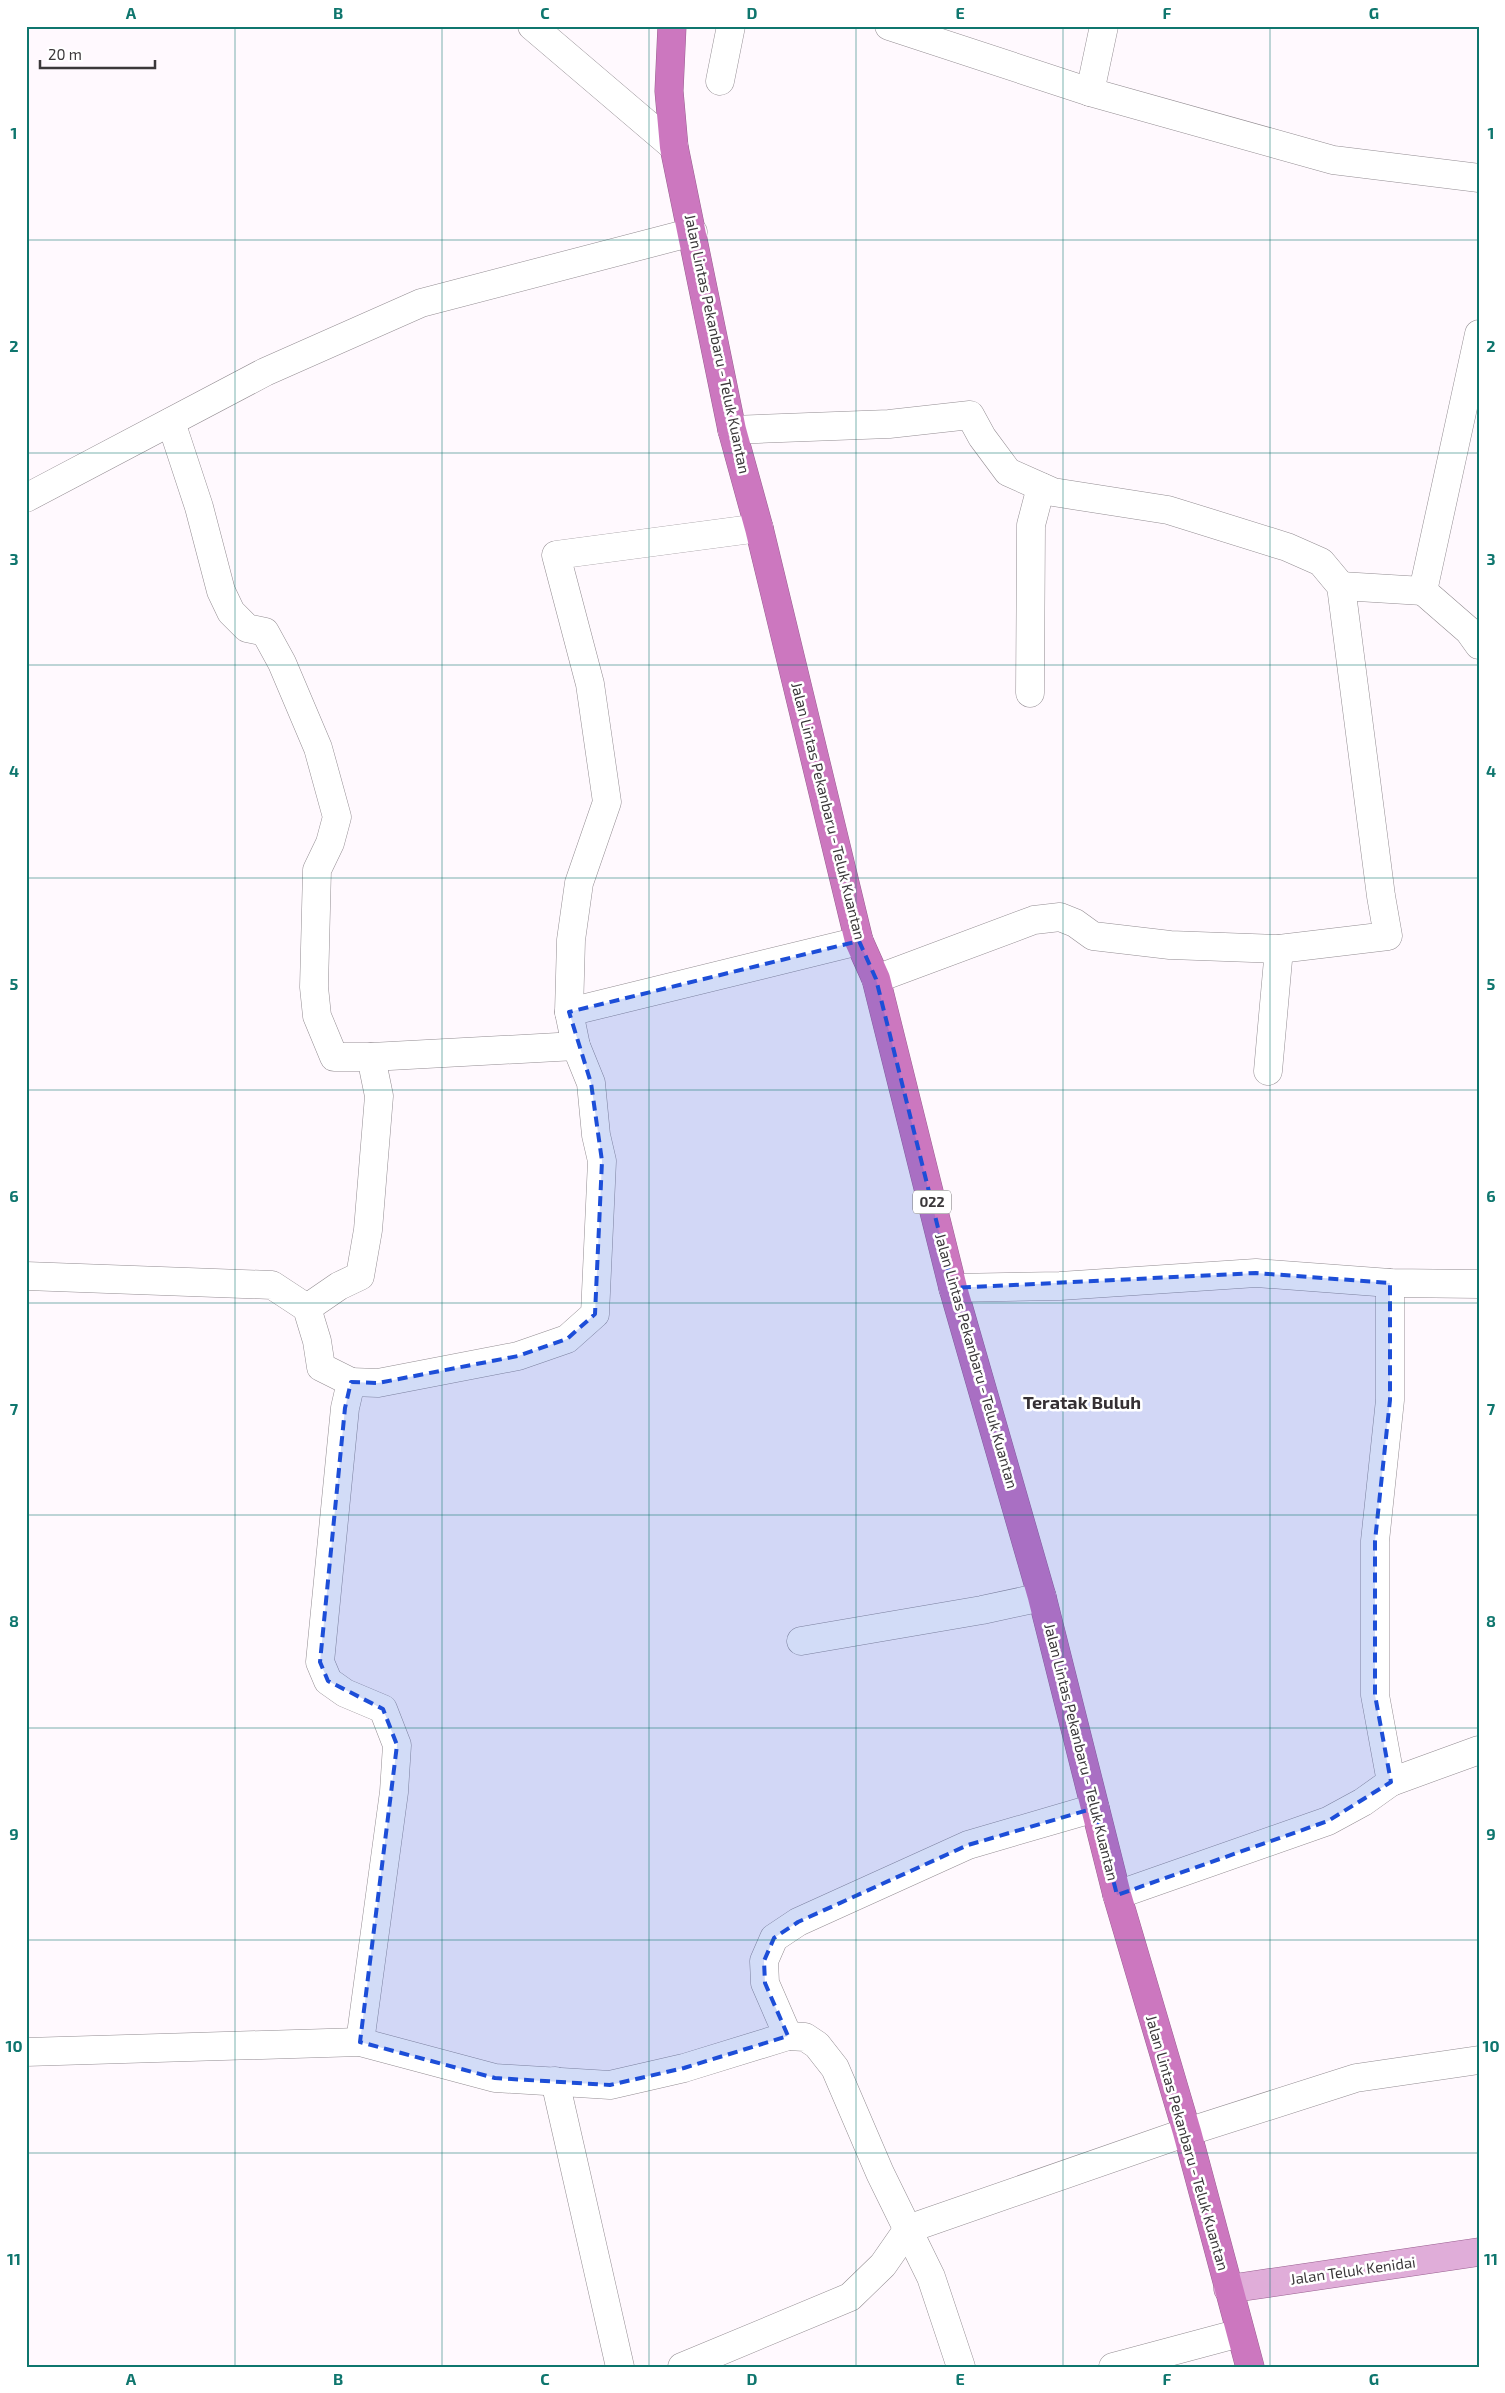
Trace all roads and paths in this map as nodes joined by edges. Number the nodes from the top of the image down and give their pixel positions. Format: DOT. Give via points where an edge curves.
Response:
graph roads {
  1 [pos="672,26"];
  2 [pos="731,26"];
  3 [pos="889,26"];
  4 [pos="1104,26"];
  5 [pos="534,27"];
  6 [pos="720,81"];
  7 [pos="1090,92"];
  8 [pos="674,147"];
  9 [pos="1479,178"];
  10 [pos="693,232"];
  11 [pos="1479,334"];
  12 [pos="171,422"];
  13 [pos="732,430"];
  14 [pos="1042,487"];
  15 [pos="26,498"];
  16 [pos="759,528"];
  17 [pos="1341,586"];
  18 [pos="1423,591"];
  19 [pos="1479,645"];
  20 [pos="1030,693"];
  21 [pos="859,941"];
  22 [pos="1279,949"];
  23 [pos="876,979"];
  24 [pos="570,1012"];
  25 [pos="576,1046"];
  26 [pos="371,1057"];
  27 [pos="1268,1071"];
  28 [pos="26,1276"];
  29 [pos="1390,1283"];
  30 [pos="1479,1284"];
  31 [pos="953,1288"];
  32 [pos="307,1308"];
  33 [pos="350,1382"];
  34 [pos="1042,1596"];
  35 [pos="801,1640"];
  36 [pos="1479,1750"];
  37 [pos="1391,1782"];
  38 [pos="1096,1808"];
  39 [pos="1117,1895"];
  40 [pos="788,2036"];
  41 [pos="360,2042"];
  42 [pos="26,2052"];
  43 [pos="1479,2060"];
  44 [pos="555,2081"];
  45 [pos="1187,2132"];
  46 [pos="908,2229"];
  47 [pos="1479,2252"];
  48 [pos="1228,2289"];
  49 [pos="1240,2333"];
  50 [pos="620,2367"];
  51 [pos="682,2367"];
  52 [pos="960,2367"];
  53 [pos="1113,2367"];
  54 [pos="1250,2367"];
  1 -- 8 [label="highway, Jalan Lintas Pekanbaru - Teluk Kuantan / 022" via="669,91"];
  2 -- 6 [label="street"];
  3 -- 7 [label="street"];
  4 -- 7 [label="street"];
  5 -- 8 [label="street"];
  7 -- 9 [label="street" via="1333,160"];
  8 -- 10 [label="highway, Jalan Lintas Pekanbaru - Teluk Kuantan / 022"];
  10 -- 12 [label="street" via="421,303 266,372"];
  10 -- 13 [label="highway, Jalan Lintas Pekanbaru - Teluk Kuantan / 022"];
  11 -- 18 [label="street"];
  12 -- 15 [label="street"];
  12 -- 26 [label="street" via="199,507 221,591 232,612 247,628 265,632 282,663 318,748 336,817 330,843 318,870 314,987 317,1016 334,1057"];
  13 -- 14 [label="street" via="889,424 970,414 982,437 1008,472"];
  13 -- 16 [label="highway, Jalan Lintas Pekanbaru - Teluk Kuantan / 022"];
  14 -- 17 [label="street" via="1054,492 1168,510 1287,548 1321,562"];
  14 -- 20 [label="street" via="1031,525"];
  16 -- 21 [label="highway, Jalan Lintas Pekanbaru - Teluk Kuantan / 022"];
  16 -- 24 [label="street" via="556,555 590,684 607,802 579,883 571,940"];
  17 -- 18 [label="street"];
  17 -- 22 [label="street" via="1388,936"];
  18 -- 19 [label="street" via="1469,631"];
  21 -- 23 [label="highway, Jalan Lintas Pekanbaru - Teluk Kuantan / 022"];
  21 -- 24 [label="street"];
  22 -- 23 [label="street" via="1170,944 1093,936 1060,917 1034,920"];
  22 -- 27 [label="street"];
  23 -- 31 [label="highway, Jalan Lintas Pekanbaru - Teluk Kuantan / 022"];
  24 -- 25 [label="street"];
  25 -- 26 [label="street"];
  25 -- 33 [label="street" via="590,1083 602,1161 595,1314 567,1339 518,1356 378,1383"];
  26 -- 32 [label="street" via="378,1096 364,1262 360,1276"];
  28 -- 32 [label="street" via="272,1286"];
  29 -- 30 [label="street"];
  29 -- 31 [label="street" via="1256,1273 1060,1286"];
  29 -- 37 [label="street" via="1390,1400 1375,1541 1375,1695"];
  31 -- 34 [label="highway, Jalan Lintas Pekanbaru - Teluk Kuantan / 022"];
  32 -- 33 [label="street" via="321,1367"];
  33 -- 41 [label="street" via="320,1662 328,1681 346,1693 383,1709 397,1745 394,1792"];
  34 -- 35 [label="street" via="982,1610"];
  34 -- 38 [label="highway, Jalan Lintas Pekanbaru - Teluk Kuantan / 022"];
  36 -- 37 [label="street"];
  37 -- 39 [label="street" via="1328,1822"];
  38 -- 39 [label="highway, Jalan Lintas Pekanbaru - Teluk Kuantan / 022"];
  38 -- 40 [label="street" via="968,1845 798,1922 774,1938 764,1961 765,1983"];
  39 -- 45 [label="highway, Jalan Lintas Pekanbaru - Teluk Kuantan / 022"];
  40 -- 44 [label="street" via="684,2068 610,2085"];
  40 -- 46 [label="street" via="805,2037 817,2045 835,2068"];
  41 -- 42 [label="street"];
  41 -- 44 [label="street" via="495,2078"];
  43 -- 45 [label="street" via="1356,2078"];
  44 -- 50 [label="street"];
  45 -- 46 [label="street"];
  45 -- 48 [label="highway, Jalan Lintas Pekanbaru - Teluk Kuantan / 022"];
  46 -- 51 [label="street" via="883,2265 850,2298"];
  46 -- 52 [label="street" via="931,2276"];
  47 -- 48 [label="main road, Jalan Teluk Kenidai"];
  48 -- 49 [label="highway, Jalan Lintas Pekanbaru - Teluk Kuantan / 022"];
  49 -- 53 [label="street"];
  49 -- 54 [label="highway, Jalan Lintas Pekanbaru - Teluk Kuantan / 022"];
}
